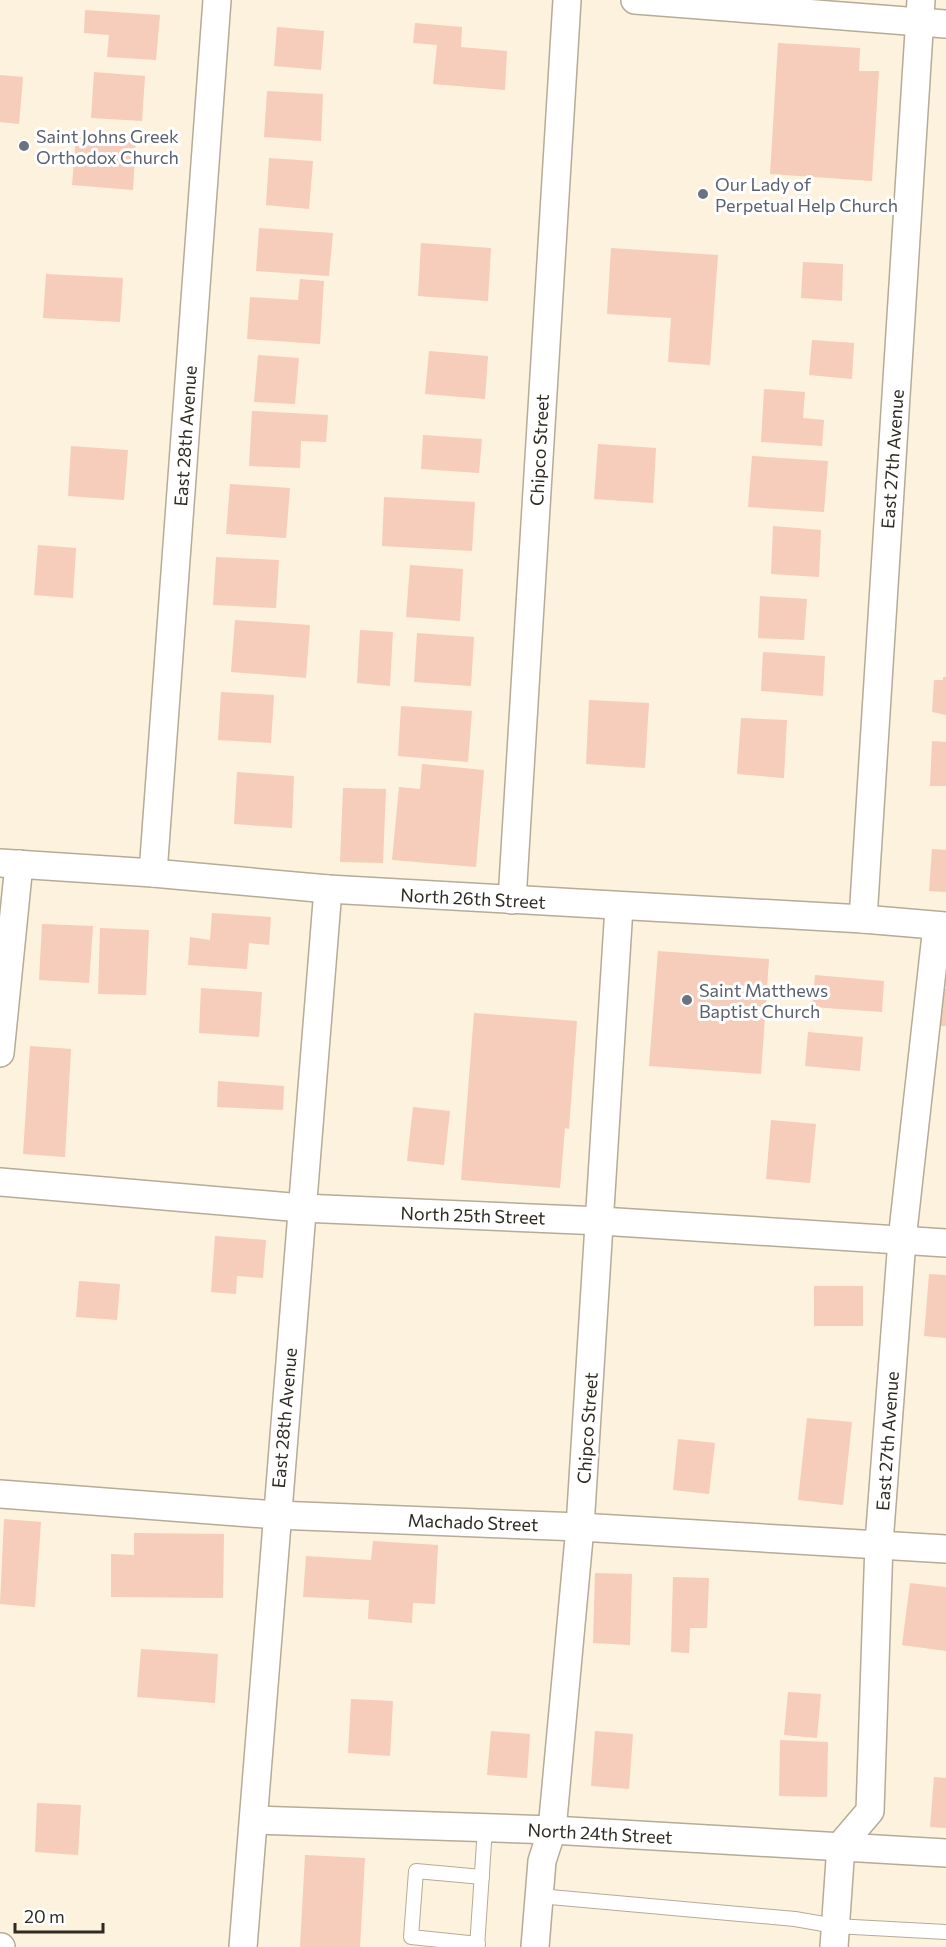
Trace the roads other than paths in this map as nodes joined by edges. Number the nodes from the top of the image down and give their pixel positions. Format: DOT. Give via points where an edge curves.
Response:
graph roads {
  1 [pos="218,0"];
  2 [pos="567,0"];
  3 [pos="635,0"];
  4 [pos="920,11"];
  5 [pos="946,24"];
  6 [pos="9,864"];
  7 [pos="153,873"];
  8 [pos="328,889"];
  9 [pos="512,900"];
  10 [pos="619,907"];
  11 [pos="863,919"];
  12 [pos="942,926"];
  13 [pos="0,1053"];
  14 [pos="0,1182"];
  15 [pos="302,1208"];
  16 [pos="601,1221"];
  17 [pos="902,1240"];
  18 [pos="946,1243"];
  19 [pos="0,1494"];
  20 [pos="276,1515"];
  21 [pos="580,1527"];
  22 [pos="879,1543"];
  23 [pos="946,1549"];
  24 [pos="254,1820"];
  25 [pos="485,1828"];
  26 [pos="552,1830"];
  27 [pos="841,1845"];
  28 [pos="946,1853"];
  29 [pos="482,1877"];
  30 [pos="539,1896"];
  31 [pos="946,1932"];
  32 [pos="835,1936"];
  33 [pos="478,1946"];
  34 [pos="243,1947"];
  35 [pos="535,1947"];
  1 -- 7 [label="street, East 28th Avenue"];
  2 -- 9 [label="street, Chipco Street"];
  3 -- 4 [label="street"];
  4 -- 5 [label="street"];
  4 -- 11 [label="street, East 27th Avenue"];
  6 -- 7 [label="street, North 26th Street"];
  6 -- 13 [label="street"];
  7 -- 8 [label="street, North 26th Street"];
  8 -- 9 [label="street, North 26th Street"];
  8 -- 15 [label="street, East 28th Avenue"];
  9 -- 10 [label="street, North 26th Street"];
  10 -- 11 [label="street, North 26th Street"];
  10 -- 16 [label="street, Chipco Street"];
  11 -- 12 [label="street, North 26th Street"];
  12 -- 17 [label="street, East 27th Avenue"];
  14 -- 15 [label="street, North 25th Street"];
  15 -- 16 [label="street, North 25th Street"];
  15 -- 20 [label="street, East 28th Avenue"];
  16 -- 17 [label="street, North 25th Street"];
  16 -- 21 [label="street, Chipco Street"];
  17 -- 18 [label="street, North 25th Street"];
  17 -- 22 [label="street, East 27th Avenue"];
  19 -- 20 [label="street, Machado Street"];
  20 -- 21 [label="street, Machado Street"];
  20 -- 24 [label="street, East 28th Avenue"];
  21 -- 22 [label="street, Machado Street"];
  21 -- 26 [label="street, Chipco Street"];
  22 -- 23 [label="street, Machado Street"];
  22 -- 27 [label="street, East 27th Avenue" via="870,1811"];
  24 -- 25 [label="street, North 24th Street"];
  24 -- 34 [label="street, East 28th Avenue"];
  25 -- 26 [label="street, North 24th Street"];
  25 -- 29 [label="lane"];
  26 -- 27 [label="street, North 24th Street"];
  26 -- 30 [label="street, Chipco Street" via="542,1861"];
  27 -- 28 [label="street, North 24th Street"];
  27 -- 32 [label="street"];
  29 -- 33 [label="lane"];
  29 -- 33 [label="lane" via="417,1871 411,1937"];
  30 -- 32 [label="lane" via="795,1920"];
  30 -- 35 [label="street, Chipco Street"];
  31 -- 32 [label="lane"];
}
